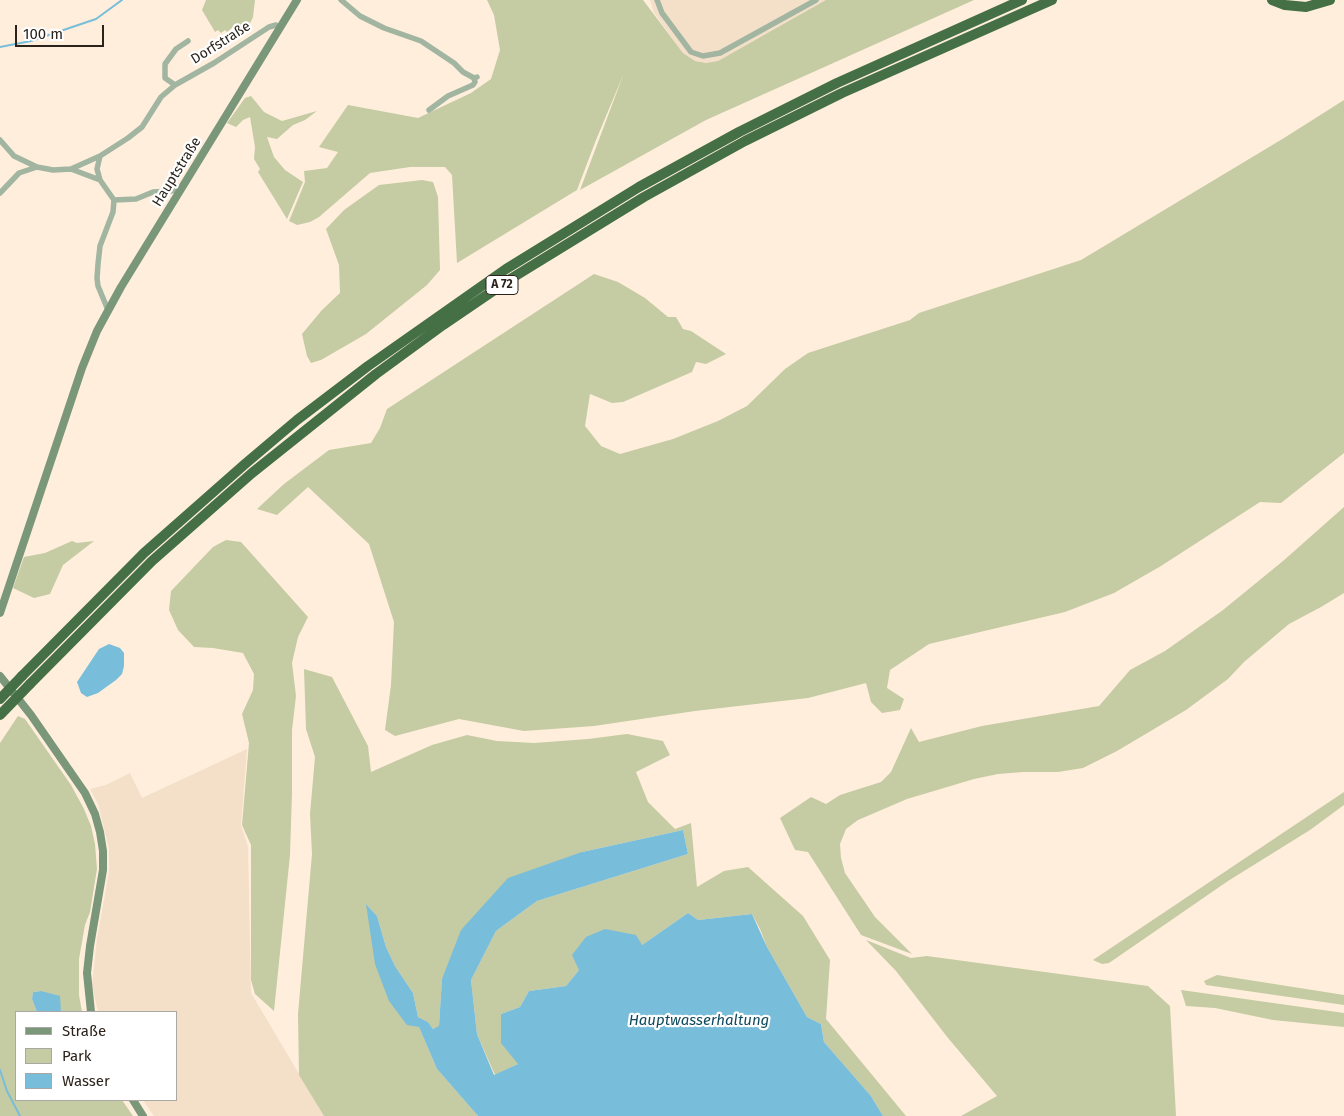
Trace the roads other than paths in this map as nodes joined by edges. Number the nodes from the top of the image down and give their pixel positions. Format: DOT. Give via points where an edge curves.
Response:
graph roads {
  1 [pos="297,0"];
  2 [pos="341,0"];
  3 [pos="657,0"];
  4 [pos="816,0"];
  5 [pos="1022,0"];
  6 [pos="1052,0"];
  7 [pos="1272,0"];
  8 [pos="1330,0"];
  9 [pos="280,28"];
  10 [pos="188,41"];
  11 [pos="165,78"];
  12 [pos="175,85"];
  13 [pos="165,93"];
  14 [pos="429,110"];
  15 [pos="0,140"];
  16 [pos="100,156"];
  17 [pos="37,167"];
  18 [pos="71,169"];
  19 [pos="100,180"];
  20 [pos="182,188"];
  21 [pos="0,193"];
  22 [pos="114,200"];
  23 [pos="108,310"];
  24 [pos="0,613"];
  25 [pos="0,676"];
  26 [pos="26,680"];
  27 [pos="0,699"];
  28 [pos="0,715"];
  29 [pos="91,1011"];
  30 [pos="134,1101"];
  31 [pos="143,1116"];
  1 -- 9 [label="main road, Hauptstraße"];
  2 -- 14 [label="street" via="375,24 421,41 476,78 473,85 448,96"];
  3 -- 4 [label="street" via="662,13 691,52 703,56 720,53"];
  5 -- 26 [label="highway, A 72" via="837,83 739,132 638,187 506,269 368,366 245,464 138,559"];
  6 -- 26 [label="highway, A 72" via="842,93 745,142 644,197 504,283 376,374 252,473 152,561"];
  7 -- 8 [label="highway" via="1285,5 1306,6"];
  9 -- 12 [label="street, Dorfstraße" via="276,25 268,27"];
  9 -- 20 [label="main road, Hauptstraße"];
  10 -- 11 [label="street, Dorfstraße" via="165,64"];
  11 -- 12 [label="street"];
  11 -- 13 [label="street, Dorfstraße"];
  12 -- 13 [label="street, Dorfstraße"];
  13 -- 16 [label="street, Dorfstraße" via="142,127"];
  15 -- 17 [label="street, Dorfstraße" via="14,156"];
  16 -- 18 [label="street, Dorfstraße"];
  16 -- 19 [label="street" via="97,169"];
  17 -- 18 [label="street, Dorfstraße"];
  17 -- 21 [label="street" via="19,173"];
  18 -- 19 [label="street, Dorfstraße"];
  19 -- 22 [label="street"];
  20 -- 22 [label="street" via="153,192 136,199"];
  20 -- 23 [label="main road, Hauptstraße"];
  22 -- 23 [label="street" via="113,212 100,246 97,278"];
  23 -- 24 [label="main road, Hauptstraße" via="85,360"];
  25 -- 29 [label="main road" via="31,714 84,793 100,832 103,870 87,973"];
  26 -- 27 [label="highway, A 72, bridge"];
  26 -- 28 [label="highway, A 72, bridge"];
  30 -- 31 [label="main road"];
}
